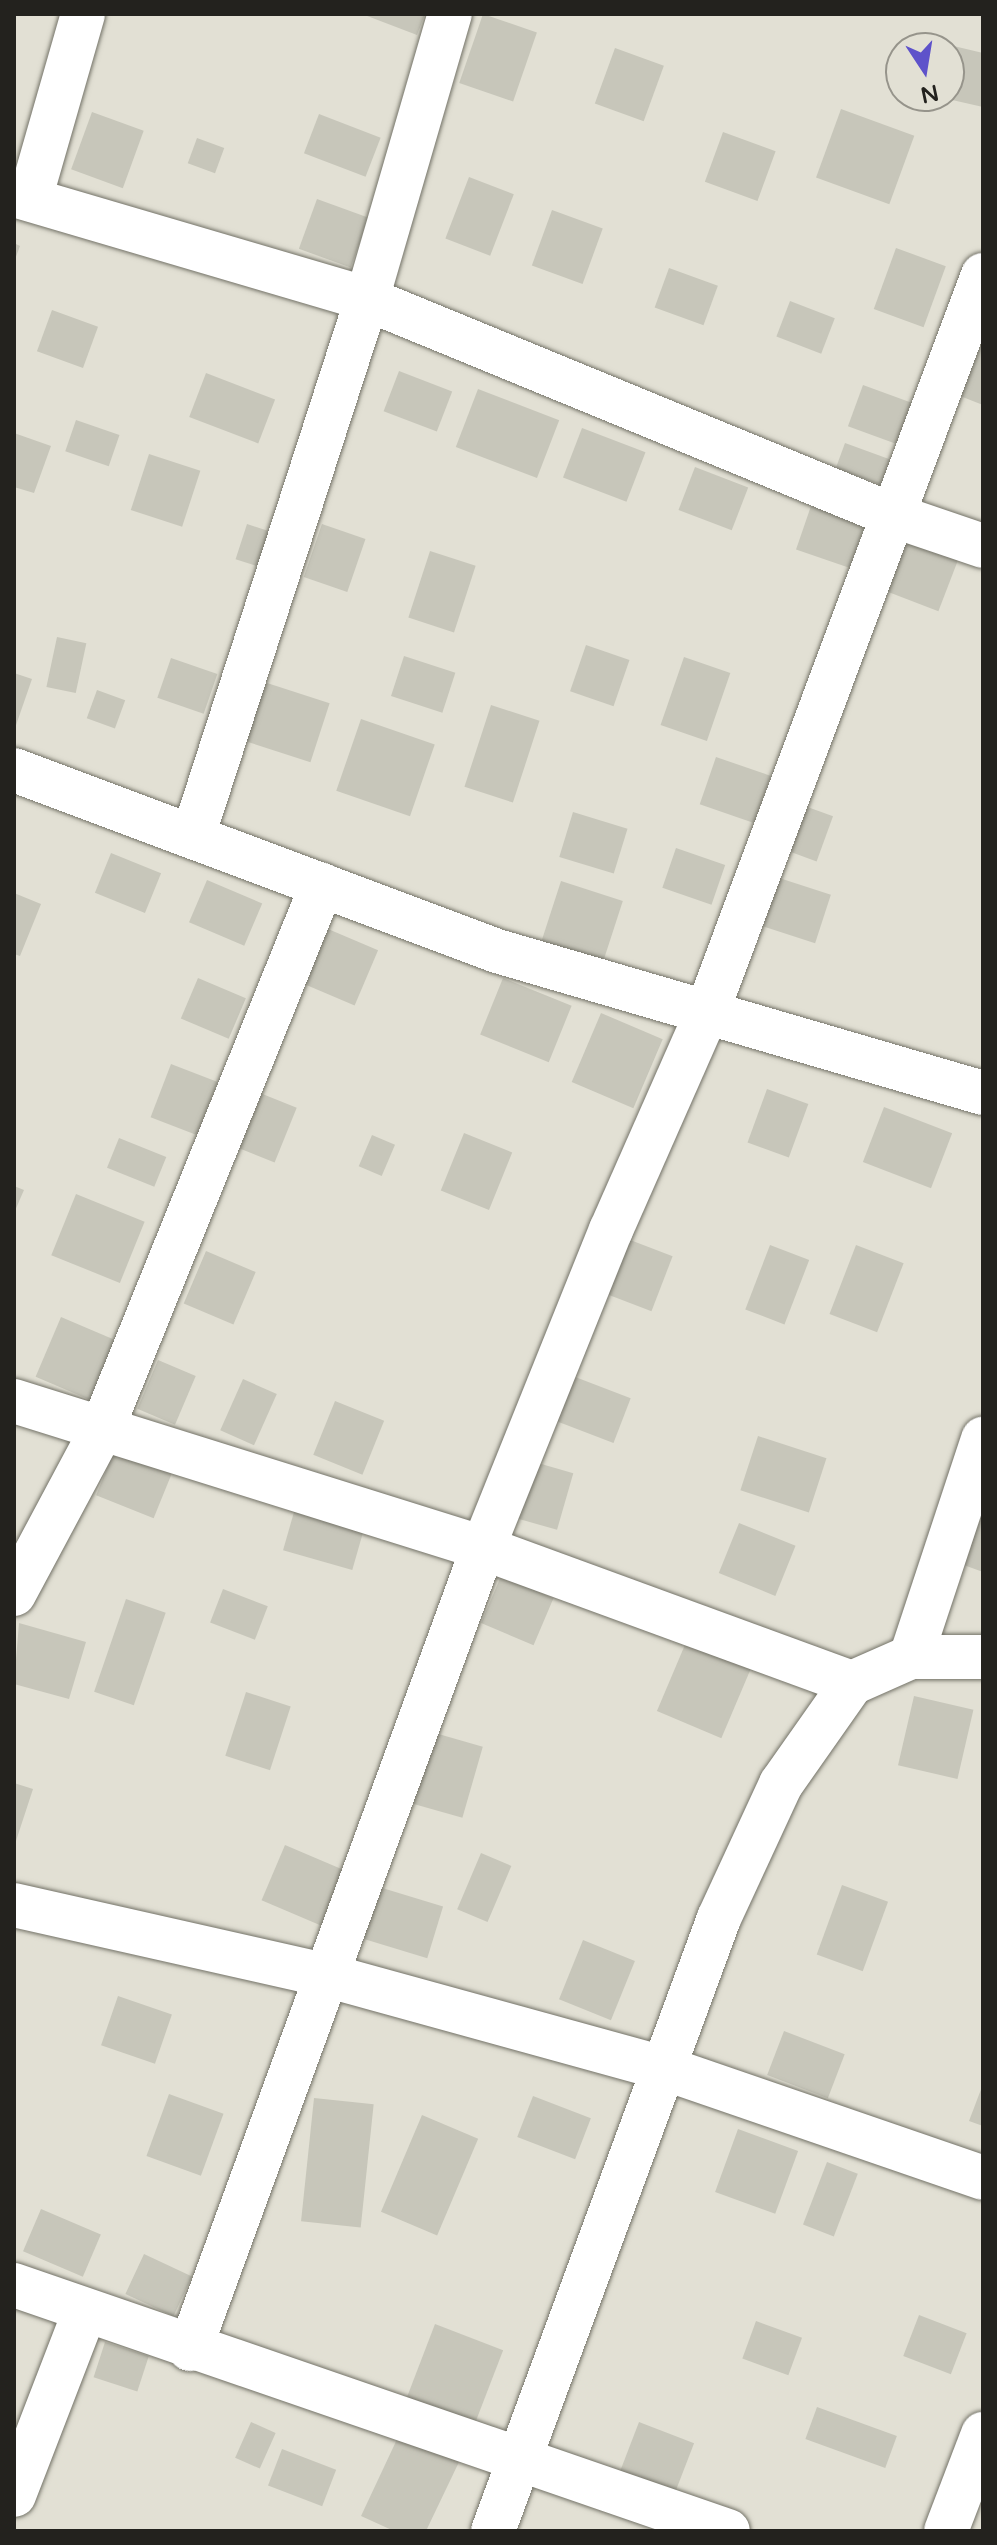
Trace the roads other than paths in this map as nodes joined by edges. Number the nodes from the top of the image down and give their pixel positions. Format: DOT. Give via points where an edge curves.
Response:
graph roads {
  1 [pos="83,14"];
  2 [pos="450,14"];
  3 [pos="22,197"];
  4 [pos="983,275"];
  5 [pos="367,299"];
  6 [pos="892,515"];
  7 [pos="983,546"];
  8 [pos="14,770"];
  9 [pos="193,836"];
  10 [pos="322,885"];
  11 [pos="707,1012"];
  12 [pos="983,1093"];
  13 [pos="14,1401"];
  14 [pos="102,1429"];
  15 [pos="983,1439"];
  16 [pos="483,1548"];
  17 [pos="14,1594"];
  18 [pos="911,1657"];
  19 [pos="983,1657"];
  20 [pos="852,1683"];
  21 [pos="14,1905"];
  22 [pos="329,1976"];
  23 [pos="664,2068"];
  24 [pos="983,2178"];
  25 [pos="14,2285"];
  26 [pos="85,2311"];
  27 [pos="190,2349"];
  28 [pos="983,2434"];
  29 [pos="521,2456"];
  30 [pos="14,2495"];
  31 [pos="493,2531"];
  32 [pos="728,2531"];
  33 [pos="946,2531"];
  1 -- 3 [label="street"];
  2 -- 5 [label="street"];
  3 -- 5 [label="street"];
  4 -- 6 [label="street"];
  5 -- 6 [label="street"];
  5 -- 9 [label="street"];
  6 -- 7 [label="street"];
  6 -- 11 [label="street"];
  8 -- 9 [label="street"];
  9 -- 10 [label="street"];
  10 -- 11 [label="street" via="497,951"];
  10 -- 14 [label="street"];
  11 -- 12 [label="street"];
  11 -- 16 [label="street" via="611,1230"];
  13 -- 14 [label="street"];
  14 -- 16 [label="street"];
  14 -- 17 [label="street"];
  15 -- 18 [label="street"];
  16 -- 20 [label="street"];
  16 -- 22 [label="street"];
  18 -- 19 [label="street"];
  18 -- 20 [label="street"];
  20 -- 23 [label="street" via="781,1784 719,1918"];
  21 -- 22 [label="street"];
  22 -- 23 [label="street"];
  22 -- 27 [label="street"];
  23 -- 24 [label="street"];
  23 -- 29 [label="street"];
  25 -- 26 [label="street"];
  26 -- 27 [label="street"];
  26 -- 30 [label="street"];
  27 -- 29 [label="street"];
  28 -- 33 [label="street"];
  29 -- 31 [label="street"];
  29 -- 32 [label="street"];
}
